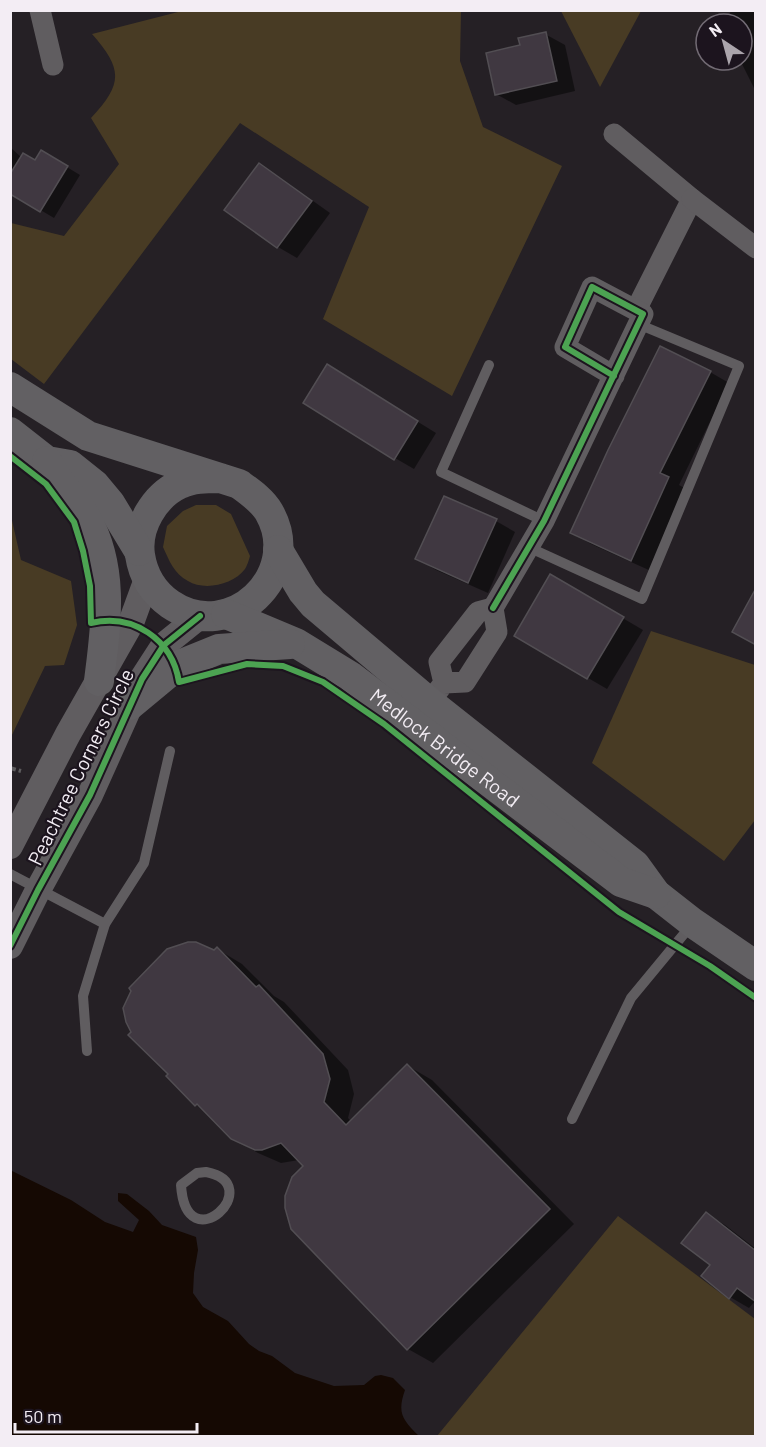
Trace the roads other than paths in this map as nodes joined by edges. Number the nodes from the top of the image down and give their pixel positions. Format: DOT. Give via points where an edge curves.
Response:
graph roads {
  1 [pos="40,10"];
  2 [pos="53,65"];
  3 [pos="614,134"];
  4 [pos="692,199"];
  5 [pos="756,248"];
  6 [pos="637,317"];
  7 [pos="489,365"];
  8 [pos="614,375"];
  9 [pos="10,387"];
  10 [pos="10,432"];
  11 [pos="47,461"];
  12 [pos="220,478"];
  13 [pos="544,521"];
  14 [pos="528,547"];
  15 [pos="278,550"];
  16 [pos="143,565"];
  17 [pos="493,608"];
  18 [pos="213,615"];
  19 [pos="296,644"];
  20 [pos="99,681"];
  21 [pos="429,703"];
  22 [pos="130,705"];
  23 [pos="170,751"];
  24 [pos="10,846"];
  25 [pos="10,874"];
  26 [pos="38,890"];
  27 [pos="693,923"];
  28 [pos="105,924"];
  29 [pos="10,946"];
  30 [pos="756,966"];
  31 [pos="87,1051"];
  32 [pos="572,1119"];
  33 [pos="227,1205"];
  1 -- 2 [label="street"];
  3 -- 4 [label="street"];
  4 -- 5 [label="street"];
  4 -- 6 [label="street"];
  6 -- 8 [label="street"];
  6 -- 8 [label="street" via="592,287 565,347"];
  6 -- 14 [label="lane" via="739,366 642,599"];
  7 -- 13 [label="lane" via="441,472"];
  8 -- 13 [label="street"];
  9 -- 12 [label="main road, Medlock Bridge Road" via="88,436"];
  10 -- 11 [label="main road, Medlock Bridge Road"];
  11 -- 16 [label="main road, Medlock Bridge Road" via="70,465 95,485 110,503"];
  11 -- 20 [label="main road" via="54,477 85,516 106,575 107,619"];
  12 -- 15 [label="main road, Medlock Bridge Road" via="239,484 269,511"];
  12 -- 16 [label="main road, Medlock Bridge Road" via="199,478 179,484 162,496 141,531"];
  13 -- 14 [label="street"];
  14 -- 17 [label="street"];
  15 -- 18 [label="main road, Medlock Bridge Road" via="275,567 262,590 242,608"];
  15 -- 21 [label="main road, Medlock Bridge Road" via="313,604"];
  16 -- 18 [label="main road, Medlock Bridge Road" via="160,597 178,609"];
  16 -- 20 [label="street, Peachtree Corners Circle" via="130,622"];
  17 -- 21 [label="street" via="477,612 439,662"];
  17 -- 21 [label="street" via="497,632 465,682"];
  18 -- 19 [label="main road, Medlock Bridge Road"];
  18 -- 22 [label="street, Peachtree Corners Circle" via="164,645"];
  19 -- 21 [label="main road, Medlock Bridge Road" via="350,676"];
  19 -- 22 [label="main road" via="219,649 177,666"];
  20 -- 24 [label="street, Peachtree Corners Circle"];
  21 -- 27 [label="main road, Medlock Bridge Road" via="635,865 656,894"];
  22 -- 26 [label="street, Peachtree Corners Circle" via="90,795"];
  23 -- 28 [label="lane" via="144,863"];
  25 -- 26 [label="lane"];
  26 -- 28 [label="lane"];
  26 -- 29 [label="street, Peachtree Corners Circle"];
  27 -- 30 [label="main road, Medlock Bridge Road"];
  27 -- 32 [label="lane" via="631,998"];
  28 -- 31 [label="lane" via="83,996"];
  33 -- 33 [label="lane" via="228,1187 215,1174 197,1173 181,1185 183,1204 196,1217 214,1218"];
}
